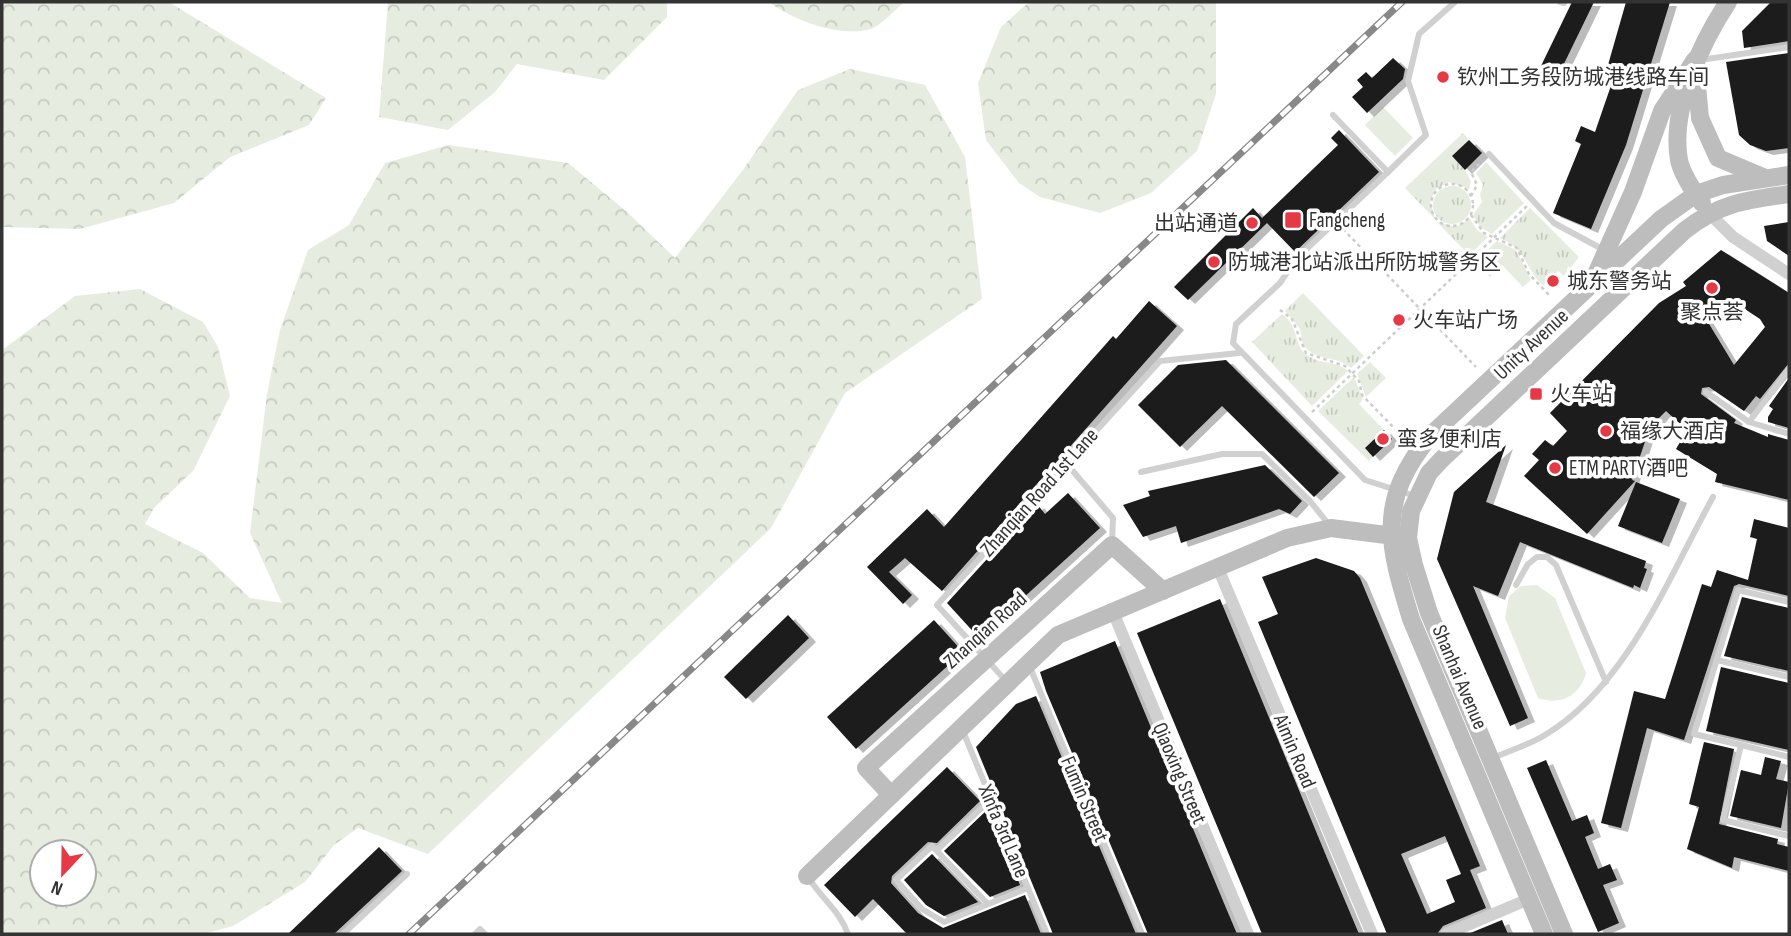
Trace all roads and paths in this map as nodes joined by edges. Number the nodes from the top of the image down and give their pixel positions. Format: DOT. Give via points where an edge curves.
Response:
graph roads {
  1 [pos="1455,2"];
  2 [pos="1728,2"];
  3 [pos="1789,47"];
  4 [pos="1695,60"];
  5 [pos="1333,115"];
  6 [pos="1489,154"];
  7 [pos="1388,172"];
  8 [pos="1789,175"];
  9 [pos="1766,178"];
  10 [pos="1696,194"];
  11 [pos="1789,194"];
  12 [pos="1471,196"];
  13 [pos="1533,200"];
  14 [pos="1708,212"];
  15 [pos="1471,215"];
  16 [pos="1438,219"];
  17 [pos="1335,221"];
  18 [pos="1434,223"];
  19 [pos="1494,237"];
  20 [pos="1612,257"];
  21 [pos="1789,274"];
  22 [pos="1550,296"];
  23 [pos="1419,309"];
  24 [pos="1280,310"];
  25 [pos="1239,353"];
  26 [pos="1476,367"];
  27 [pos="1789,369"];
  28 [pos="1353,373"];
  29 [pos="1706,392"];
  30 [pos="1304,419"];
  31 [pos="1749,422"];
  32 [pos="1789,434"];
  33 [pos="1431,435"];
  34 [pos="1403,437"];
  35 [pos="1448,453"];
  36 [pos="1066,463"];
  37 [pos="1141,472"];
  38 [pos="1398,491"];
  39 [pos="1416,497"];
  40 [pos="1713,497"];
  41 [pos="1331,527"];
  42 [pos="1390,535"];
  43 [pos="1408,538"];
  44 [pos="1112,545"];
  45 [pos="1218,568"];
  46 [pos="1516,585"];
  47 [pos="1163,591"];
  48 [pos="1789,602"];
  49 [pos="1113,612"];
  50 [pos="986,659"];
  51 [pos="1717,660"];
  52 [pos="1028,664"];
  53 [pos="1789,677"];
  54 [pos="1606,682"];
  55 [pos="1008,683"];
  56 [pos="961,727"];
  57 [pos="1741,745"];
  58 [pos="1789,757"];
  59 [pos="1490,759"];
  60 [pos="1473,766"];
  61 [pos="891,795"];
  62 [pos="991,799"];
  63 [pos="1789,836"];
  64 [pos="937,850"];
  65 [pos="407,874"];
  66 [pos="807,876"];
  67 [pos="1028,888"];
  68 [pos="1529,899"];
  69 [pos="988,904"];
  70 [pos="344,934"];
  71 [pos="475,934"];
  72 [pos="485,934"];
  73 [pos="848,934"];
  74 [pos="1047,934"];
  75 [pos="1142,934"];
  76 [pos="1248,934"];
  77 [pos="1372,934"];
  78 [pos="1446,934"];
  79 [pos="1544,934"];
  80 [pos="1564,934"];
  1 -- 7 [label="lane" via="1419,34 1408,81 1426,135"];
  2 -- 4 [label="main road"];
  3 -- 4 [label="lane"];
  4 -- 9 [label="main road" via="1699,118 1718,158"];
  4 -- 10 [label="main road" via="1681,113 1679,159"];
  4 -- 20 [label="main road" via="1662,111"];
  5 -- 7 [label="lane"];
  6 -- 12 [label="path" via="1471,172 1477,185"];
  6 -- 13 [label="lane"];
  7 -- 17 [label="lane"];
  8 -- 9 [label="main road"];
  9 -- 10 [label="main road"];
  10 -- 14 [label="main road"];
  10 -- 20 [label="main road"];
  11 -- 14 [label="main road, Unity Avenue"];
  12 -- 15 [label="path"];
  12 -- 16 [label="path" via="1462,187 1443,186 1432,201"];
  13 -- 19 [label="path"];
  13 -- 20 [label="lane" via="1554,223"];
  14 -- 21 [label="street" via="1733,237"];
  14 -- 35 [label="main road, Unity Avenue"];
  15 -- 16 [label="path" via="1456,225"];
  15 -- 19 [label="path" via="1478,228"];
  16 -- 18 [label="path"];
  17 -- 23 [label="path"];
  17 -- 25 [label="lane" via="1236,324 1233,344"];
  19 -- 22 [label="path" via="1517,248 1529,274"];
  19 -- 23 [label="path"];
  20 -- 33 [label="main road, Unity Avenue" via="1590,286"];
  23 -- 26 [label="path"];
  23 -- 28 [label="path"];
  24 -- 28 [label="path" via="1292,319 1306,352 1339,362"];
  25 -- 30 [label="lane"];
  25 -- 36 [label="lane, Zhanqian Road 1st Lane" via="1160,362"];
  27 -- 31 [label="lane"];
  28 -- 30 [label="path"];
  28 -- 34 [label="path" via="1362,395"];
  29 -- 31 [label="lane"];
  30 -- 38 [label="lane" via="1364,480"];
  31 -- 32 [label="lane"];
  33 -- 38 [label="main road, Shanhai Avenue" via="1411,462"];
  35 -- 39 [label="main road, Shanhai Avenue" via="1429,473"];
  36 -- 44 [label="lane" via="1113,518"];
  36 -- 50 [label="lane, Zhanqian Road 1st Lane" via="937,605"];
  37 -- 41 [label="lane" via="1222,454 1262,454"];
  38 -- 39 [label="lane"];
  38 -- 42 [label="main road, Shanhai Avenue"];
  39 -- 43 [label="main road, Shanhai Avenue"];
  40 -- 54 [label="lane"];
  41 -- 42 [label="main road"];
  41 -- 45 [label="main road" via="1287,538"];
  42 -- 43 [label="main road"];
  42 -- 60 [label="main road, Shanhai Avenue" via="1411,619"];
  43 -- 59 [label="main road, Shanhai Avenue" via="1429,613"];
  44 -- 47 [label="main road"];
  44 -- 50 [label="main road, Zhanqian Road"];
  45 -- 47 [label="main road"];
  45 -- 77 [label="street, Aimin Road"];
  46 -- 54 [label="lane" via="1536,557 1547,557 1556,565"];
  47 -- 49 [label="main road"];
  48 -- 51 [label="lane" via="1738,590"];
  49 -- 52 [label="main road" via="1058,635"];
  49 -- 76 [label="street, Qiaoxing Street"];
  50 -- 55 [label="lane, Zhanqian Road 1st Lane"];
  50 -- 61 [label="main road, Zhanqian Road" via="866,768"];
  51 -- 53 [label="lane"];
  51 -- 57 [label="lane" via="1694,734"];
  52 -- 55 [label="main road"];
  52 -- 75 [label="lane, Fumin Street"];
  54 -- 59 [label="lane" via="1544,736"];
  55 -- 56 [label="main road"];
  56 -- 61 [label="main road"];
  56 -- 62 [label="lane, Xinfa 3rd Lane"];
  57 -- 58 [label="lane"];
  57 -- 63 [label="lane" via="1723,820"];
  59 -- 60 [label="lane"];
  59 -- 80 [label="main road, Shanhai Avenue"];
  60 -- 68 [label="main road, Shanhai Avenue"];
  61 -- 66 [label="main road"];
  62 -- 64 [label="lane"];
  62 -- 67 [label="lane, Xinfa 3rd Lane"];
  64 -- 69 [label="lane"];
  64 -- 69 [label="lane" via="932,846 896,880 922,909 944,922"];
  65 -- 70 [label="lane"];
  66 -- 73 [label="lane" via="842,917"];
  67 -- 69 [label="lane"];
  67 -- 74 [label="lane, Xinfa 3rd Lane"];
  68 -- 78 [label="street"];
  68 -- 79 [label="main road, Shanhai Avenue"];
  71 -- 72 [label="lane" via="480,929"];
}
